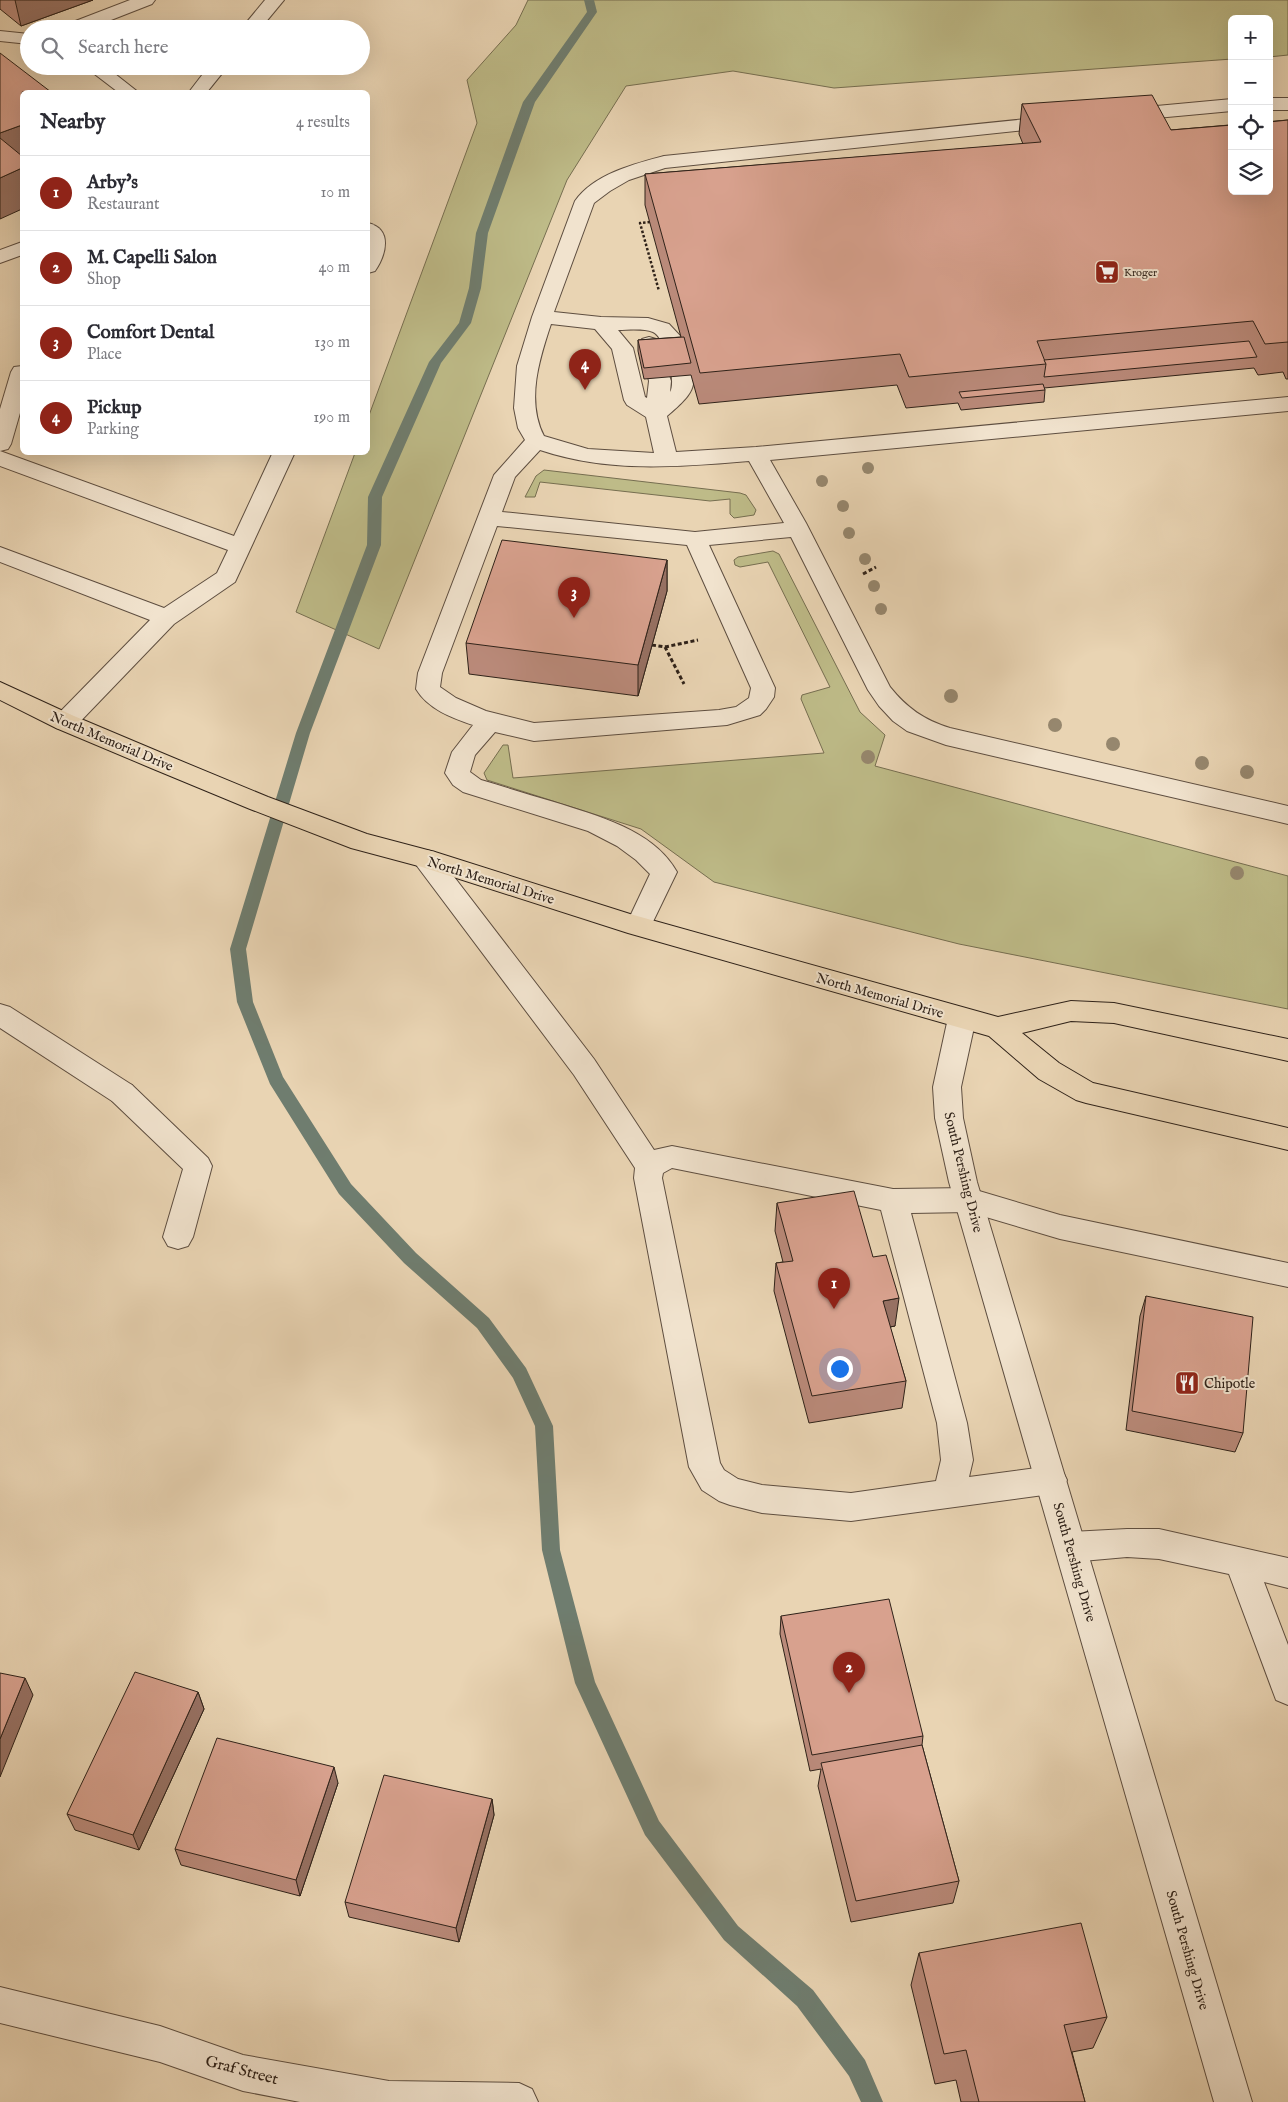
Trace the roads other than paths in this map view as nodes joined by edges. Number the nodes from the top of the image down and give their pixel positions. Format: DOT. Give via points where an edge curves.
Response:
graph roads {
  1 [pos="146,0"];
  2 [pos="275,0"];
  3 [pos="94,20"];
  4 [pos="258,20"];
  5 [pos="0,36"];
  6 [pos="20,38"];
  7 [pos="105,75"];
  8 [pos="212,75"];
  9 [pos="126,90"];
  10 [pos="200,90"];
  11 [pos="1273,104"];
  12 [pos="1288,104"];
  13 [pos="1228,105"];
  14 [pos="1104,117"];
  15 [pos="1075,120"];
  16 [pos="370,231"];
  17 [pos="20,249"];
  18 [pos="0,257"];
  19 [pos="370,262"];
  20 [pos="542,317"];
  21 [pos="601,323"];
  22 [pos="20,379"];
  23 [pos="1288,404"];
  24 [pos="656,414"];
  25 [pos="536,441"];
  26 [pos="0,444"];
  27 [pos="756,454"];
  28 [pos="283,455"];
  29 [pos="0,458"];
  30 [pos="667,460"];
  31 [pos="489,518"];
  32 [pos="797,529"];
  33 [pos="695,539"];
  34 [pos="240,546"];
  35 [pos="0,554"];
  36 [pos="166,618"];
  37 [pos="0,690"];
  38 [pos="65,722"];
  39 [pos="489,722"];
  40 [pos="1288,815"];
  41 [pos="426,859"];
  42 [pos="638,925"];
  43 [pos="0,1014"];
  44 [pos="962,1018"];
  45 [pos="998,1028"];
  46 [pos="1288,1050"];
  47 [pos="1288,1139"];
  48 [pos="650,1167"];
  49 [pos="969,1200"];
  50 [pos="894,1201"];
  51 [pos="178,1237"];
  52 [pos="1288,1275"];
  53 [pos="1051,1480"];
  54 [pos="949,1494"];
  55 [pos="1071,1547"];
  56 [pos="1241,1563"];
  57 [pos="1288,1573"];
  58 [pos="1288,1689"];
  59 [pos="0,2005"];
  60 [pos="519,2102"];
  61 [pos="1232,2102"];
  1 -- 3 [label="street"];
  2 -- 4 [label="street"];
  5 -- 6 [label="street"];
  7 -- 9 [label="street"];
  8 -- 10 [label="street"];
  11 -- 12 [label="street"];
  13 -- 14 [label="street"];
  15 -- 20 [label="street" via="698,157 632,170 598,188 585,201"];
  16 -- 19 [label="street" via="374,234 376,247"];
  17 -- 18 [label="street"];
  20 -- 21 [label="street"];
  20 -- 25 [label="street" via="525,386 527,423"];
  21 -- 24 [label="street" via="622,348 635,400"];
  21 -- 24 [label="street" via="646,336 660,381"];
  22 -- 26 [label="street"];
  23 -- 27 [label="street"];
  24 -- 30 [label="street"];
  25 -- 30 [label="street" via="576,453"];
  25 -- 31 [label="street" via="505,475"];
  27 -- 30 [label="street"];
  27 -- 32 [label="street"];
  28 -- 34 [label="street"];
  29 -- 34 [label="street"];
  31 -- 33 [label="street"];
  31 -- 39 [label="street" via="430,673 428,689 442,701"];
  32 -- 33 [label="street"];
  32 -- 40 [label="street" via="880,690 908,722 946,736"];
  33 -- 39 [label="street" via="763,688 763,697 757,705 730,717 534,732"];
  34 -- 36 [label="street" via="227,577"];
  35 -- 36 [label="street"];
  36 -- 38 [label="street"];
  37 -- 38 [label="main road, North Memorial Drive"];
  38 -- 41 [label="main road, North Memorial Drive" via="259,803 360,841"];
  39 -- 42 [label="street" via="464,752 457,772 462,779 472,786 598,825 645,853 664,872"];
  41 -- 42 [label="main road, North Memorial Drive"];
  41 -- 48 [label="street" via="584,1067"];
  42 -- 44 [label="main road, North Memorial Drive"];
  43 -- 51 [label="street" via="122,1094 198,1166"];
  44 -- 45 [label="main road, North Memorial Drive"];
  44 -- 49 [label="street, South Pershing Drive" via="947,1087 948,1118"];
  45 -- 46 [label="main road, North Memorial Drive" via="1072,1011 1114,1012"];
  45 -- 47 [label="main road, North Memorial Drive" via="1049,1071 1086,1092"];
  48 -- 50 [label="street" via="672,1157"];
  48 -- 54 [label="street" via="648,1178 705,1467 714,1480 730,1491 762,1499 851,1507"];
  49 -- 50 [label="street"];
  49 -- 52 [label="street" via="1060,1227"];
  49 -- 53 [label="street, South Pershing Drive"];
  50 -- 54 [label="street" via="952,1423 957,1460"];
  53 -- 54 [label="street"];
  53 -- 55 [label="street, South Pershing Drive"];
  55 -- 56 [label="street" via="1159,1544"];
  55 -- 61 [label="street, South Pershing Drive"];
  56 -- 57 [label="street"];
  56 -- 58 [label="street"];
  59 -- 60 [label="street, Graf Street" via="160,2044 243,2073 389,2100"];
}
